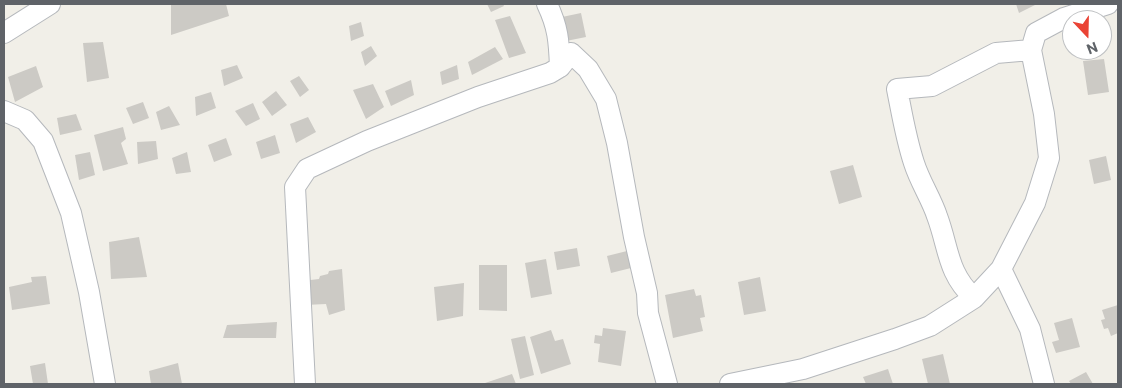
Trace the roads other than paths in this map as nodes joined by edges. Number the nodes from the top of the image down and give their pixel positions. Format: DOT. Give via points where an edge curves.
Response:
graph roads {
  1 [pos="50,4"];
  2 [pos="547,4"];
  3 [pos="1108,4"];
  4 [pos="4,33"];
  5 [pos="1031,50"];
  6 [pos="566,60"];
  7 [pos="4,111"];
  8 [pos="1001,269"];
  9 [pos="974,298"];
  10 [pos="105,384"];
  11 [pos="305,384"];
  12 [pos="667,384"];
  13 [pos="730,384"];
  14 [pos="1044,384"];
  1 -- 4 [label="street"];
  2 -- 6 [label="street"];
  3 -- 5 [label="street" via="1064,18 1036,33"];
  5 -- 8 [label="street" via="1049,158 1035,203"];
  5 -- 9 [label="street" via="996,53 932,86 897,89 914,162 937,216 946,253 961,286"];
  6 -- 11 [label="street" via="541,76 367,141 307,169 295,187"];
  6 -- 12 [label="street" via="588,69 606,99 618,143 648,313"];
  7 -- 10 [label="street" via="25,120 43,140 68,205 84,263"];
  8 -- 9 [label="street"];
  8 -- 14 [label="street" via="1030,329"];
  9 -- 13 [label="street" via="930,326 895,339 803,369"];
}
